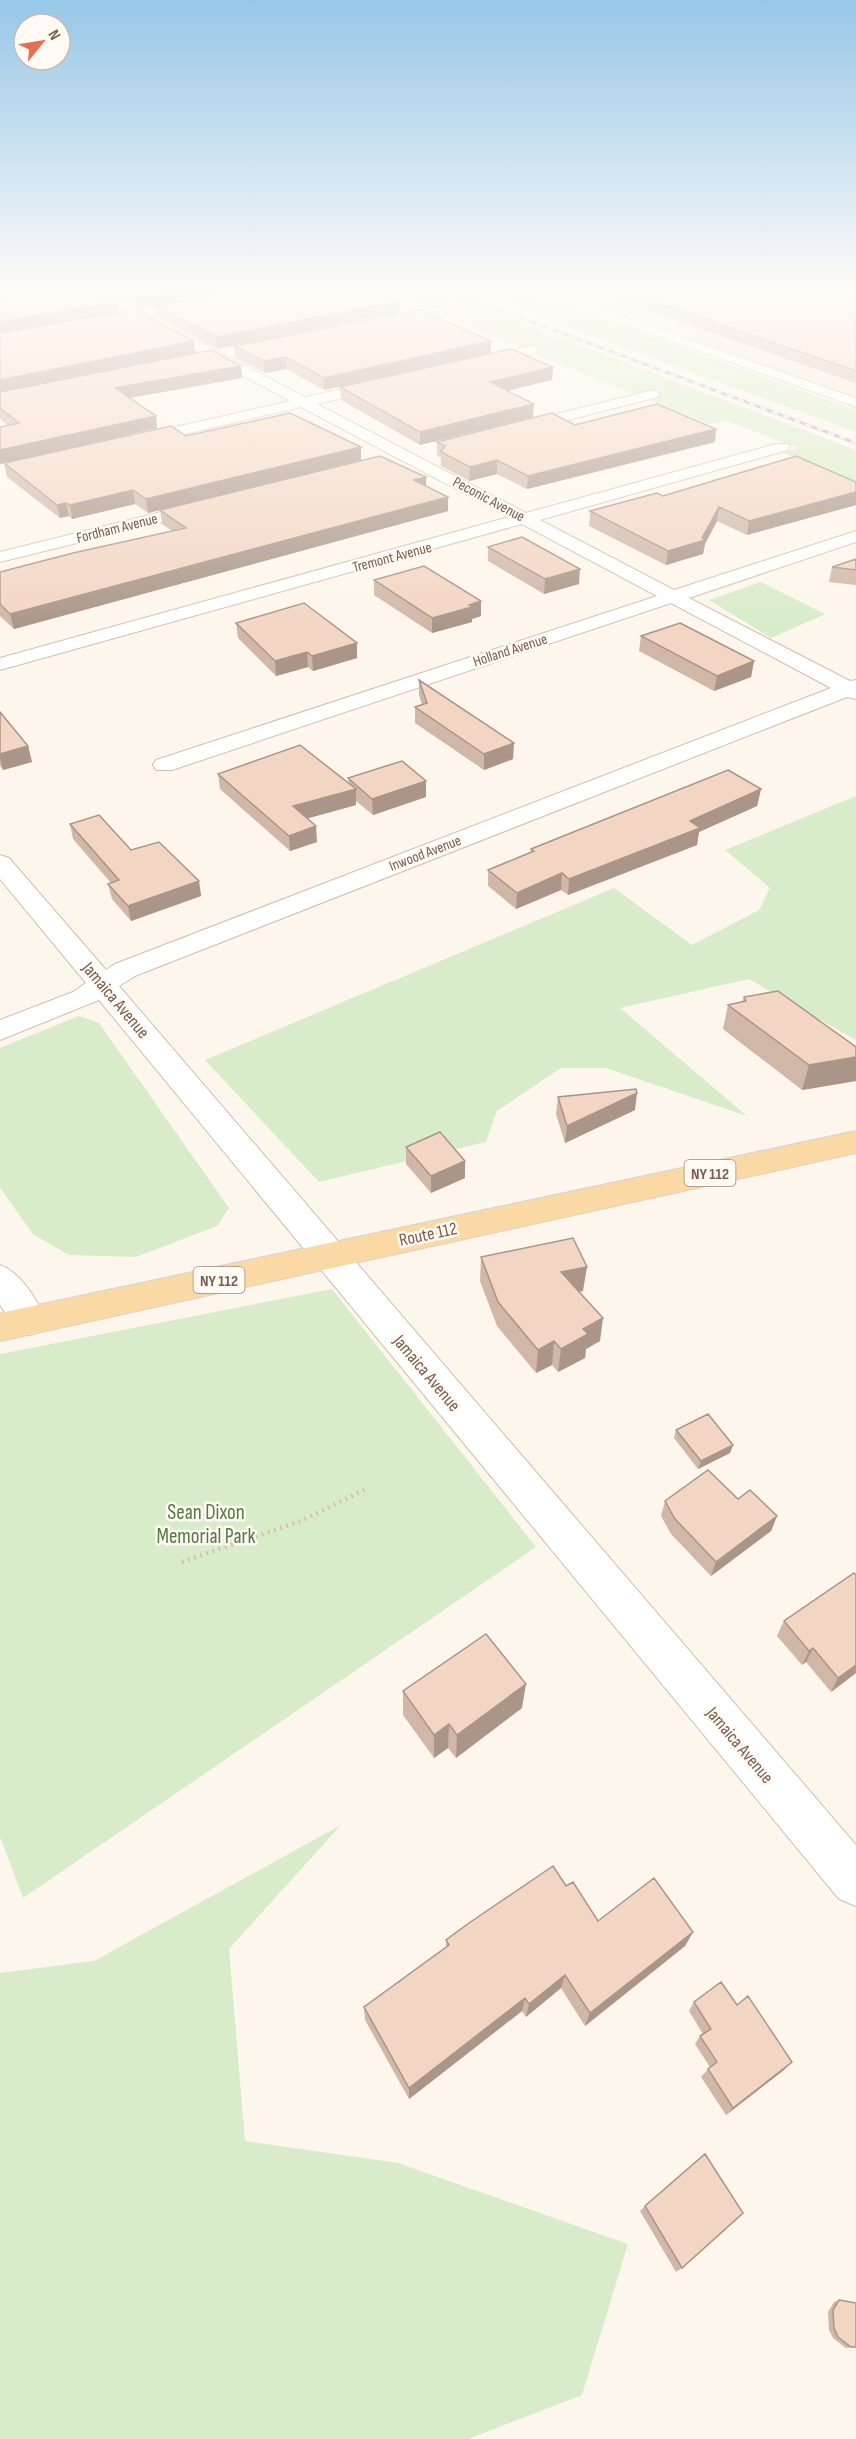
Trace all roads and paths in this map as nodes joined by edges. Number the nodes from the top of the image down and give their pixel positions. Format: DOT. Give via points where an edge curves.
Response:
graph roads {
  1 [pos="296,404"];
  2 [pos="308,404"];
  3 [pos="613,404"];
  4 [pos="496,433"];
  5 [pos="117,444"];
  6 [pos="782,447"];
  7 [pos="428,450"];
  8 [pos="406,455"];
  9 [pos="383,461"];
  10 [pos="220,502"];
  11 [pos="529,520"];
  12 [pos="856,536"];
  13 [pos="0,558"];
  14 [pos="673,595"];
  15 [pos="0,664"];
  16 [pos="854,689"];
  17 [pos="164,765"];
  18 [pos="0,863"];
  19 [pos="104,985"];
  20 [pos="0,1031"];
  21 [pos="856,1142"];
  22 [pos="328,1256"];
  23 [pos="0,1278"];
  24 [pos="15,1324"];
  25 [pos="366,1489"];
  26 [pos="182,1562"];
  27 [pos="856,1882"];
  1 -- 5 [label="street"];
  2 -- 8 [label="street, Peconic Avenue"];
  3 -- 4 [label="street"];
  6 -- 11 [label="street, Tremont Avenue"];
  7 -- 8 [label="street"];
  8 -- 9 [label="street"];
  8 -- 11 [label="street, Peconic Avenue"];
  10 -- 13 [label="street, Fordham Avenue"];
  11 -- 14 [label="street, Peconic Avenue"];
  11 -- 15 [label="street, Tremont Avenue"];
  12 -- 14 [label="street, Holland Avenue"];
  14 -- 16 [label="street, Peconic Avenue"];
  14 -- 17 [label="street, Holland Avenue"];
  16 -- 19 [label="street, Inwood Avenue" via="124,970"];
  18 -- 19 [label="street, Jamaica Avenue"];
  19 -- 20 [label="street, Inwood Avenue" via="83,998"];
  19 -- 22 [label="street, Jamaica Avenue"];
  21 -- 22 [label="main road, Route 112 / NY 112"];
  22 -- 24 [label="main road, Route 112 / NY 112"];
  22 -- 27 [label="street, Jamaica Avenue"];
  23 -- 24 [label="street"];
  25 -- 26 [label="path" via="303,1520"];
}
